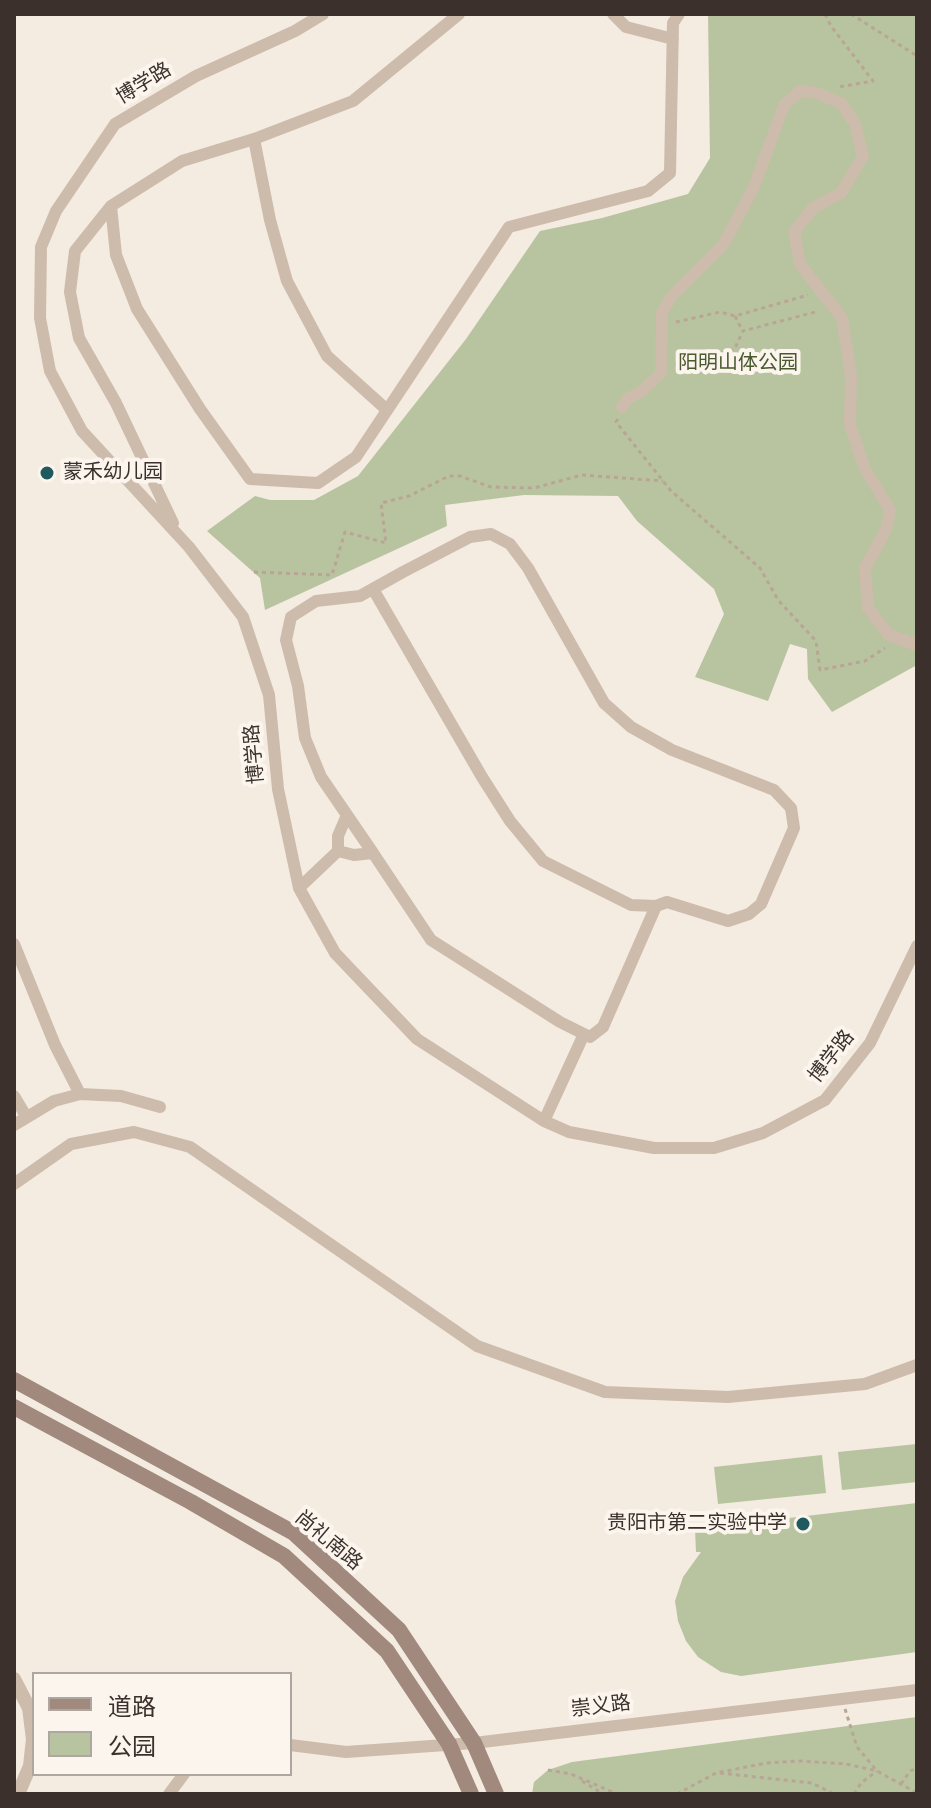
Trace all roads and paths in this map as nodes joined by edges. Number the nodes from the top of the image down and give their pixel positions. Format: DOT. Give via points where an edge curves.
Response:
graph roads {
  1 [pos="323,14"];
  2 [pos="459,14"];
  3 [pos="613,14"];
  4 [pos="679,14"];
  5 [pos="825,14"];
  6 [pos="851,14"];
  7 [pos="673,39"];
  8 [pos="916,54"];
  9 [pos="826,96"];
  10 [pos="254,139"];
  11 [pos="111,206"];
  12 [pos="823,291"];
  13 [pos="834,307"];
  14 [pos="735,316"];
  15 [pos="662,326"];
  16 [pos="743,331"];
  17 [pos="661,367"];
  18 [pos="622,407"];
  19 [pos="387,410"];
  20 [pos="663,481"];
  21 [pos="180,537"];
  22 [pos="254,572"];
  23 [pos="373,589"];
  24 [pos="901,639"];
  25 [pos="917,645"];
  26 [pos="347,815"];
  27 [pos="338,851"];
  28 [pos="373,853"];
  29 [pos="299,888"];
  30 [pos="656,906"];
  31 [pos="14,944"];
  32 [pos="917,946"];
  33 [pos="584,1034"];
  34 [pos="80,1094"];
  35 [pos="14,1096"];
  36 [pos="160,1107"];
  37 [pos="26,1116"];
  38 [pos="544,1121"];
  39 [pos="14,1125"];
  40 [pos="14,1184"];
  41 [pos="917,1365"];
  42 [pos="14,1380"];
  43 [pos="14,1407"];
  44 [pos="14,1679"];
  45 [pos="917,1690"];
  46 [pos="843,1699"];
  47 [pos="32,1731"];
  48 [pos="474,1743"];
  49 [pos="449,1744"];
  50 [pos="292,1745"];
  51 [pos="32,1748"];
  52 [pos="917,1768"];
  53 [pos="548,1770"];
  54 [pos="877,1771"];
  55 [pos="716,1773"];
  56 [pos="182,1776"];
  57 [pos="576,1776"];
  58 [pos="901,1784"];
  59 [pos="917,1793"];
  60 [pos="18,1794"];
  61 [pos="169,1794"];
  62 [pos="471,1794"];
  63 [pos="496,1794"];
  64 [pos="603,1794"];
  65 [pos="617,1794"];
  66 [pos="677,1794"];
  67 [pos="834,1794"];
  68 [pos="854,1794"];
  1 -- 21 [label="street, 博学路" via="196,76 115,124 56,211 41,247 40,318 50,371 82,431"];
  2 -- 10 [label="street" via="353,101"];
  3 -- 7 [label="street" via="626,27"];
  4 -- 7 [label="street"];
  5 -- 9 [label="path" via="873,81 836,87"];
  6 -- 8 [label="path"];
  7 -- 19 [label="street" via="670,173 648,191 509,227"];
  9 -- 12 [label="street" via="841,103 855,124 863,156 841,193 813,208 794,232 800,264"];
  9 -- 15 [label="street" via="800,91 784,105 754,187 723,245 671,297"];
  10 -- 11 [label="street" via="182,161"];
  10 -- 19 [label="street" via="287,281 327,356"];
  11 -- 19 [label="street" via="116,255 137,309 250,479 318,483 356,457"];
  11 -- 21 [label="street" via="75,251 70,292 79,338"];
  12 -- 13 [label="street"];
  12 -- 14 [label="path"];
  13 -- 16 [label="path"];
  13 -- 24 [label="street" via="842,318 851,375 850,425 865,469 890,510 886,530 865,568 868,608 889,635"];
  14 -- 15 [label="path" via="720,312"];
  14 -- 16 [label="path"];
  15 -- 17 [label="street"];
  16 -- 17 [label="path" via="734,350"];
  17 -- 18 [label="street" via="661,373"];
  18 -- 20 [label="path" via="616,422"];
  20 -- 22 [label="path" via="582,475 534,488 491,487 449,476 381,503 386,543 345,532 332,575"];
  20 -- 24 [label="path" via="760,568 778,600 816,641 820,670 865,661"];
  21 -- 29 [label="street, 博学路" via="248,630 269,695 278,789"];
  23 -- 26 [label="street" via="360,596 316,601 291,617 286,640 305,738 321,777"];
  23 -- 30 [label="street" via="482,777 543,861 631,905"];
  23 -- 30 [label="street" via="470,537 491,534 510,544 528,568 604,703 631,727 672,750 774,790 791,808 794,828 779,867 761,904 749,914 728,921 667,902"];
  24 -- 25 [label="street"];
  26 -- 27 [label="street"];
  26 -- 28 [label="street"];
  27 -- 28 [label="street"];
  27 -- 29 [label="street"];
  28 -- 33 [label="street" via="431,940"];
  29 -- 38 [label="street, 博学路" via="335,953 417,1039"];
  30 -- 33 [label="street" via="603,1027 590,1037"];
  31 -- 34 [label="street"];
  32 -- 38 [label="street, 博学路" via="870,1043 825,1100 763,1133 714,1148 654,1148 569,1132"];
  33 -- 38 [label="street"];
  34 -- 36 [label="street" via="121,1096"];
  34 -- 37 [label="street"];
  35 -- 37 [label="street"];
  37 -- 39 [label="street"];
  40 -- 41 [label="street" via="71,1144 134,1132 190,1147 477,1346 605,1392 728,1397 865,1384"];
  42 -- 48 [label="main road, 尚礼南路" via="294,1533 399,1630"];
  43 -- 49 [label="main road, 尚礼南路" via="284,1556 387,1651"];
  44 -- 47 [label="street" via="29,1708"];
  45 -- 46 [label="street, 崇义路"];
  46 -- 48 [label="street, 崇义路"];
  46 -- 54 [label="path" via="857,1747"];
  48 -- 49 [label="street, 崇义路"];
  48 -- 63 [label="main road, 尚礼南路"];
  49 -- 50 [label="street, 崇义路" via="346,1752"];
  49 -- 62 [label="main road, 尚礼南路"];
  51 -- 60 [label="street"];
  52 -- 58 [label="path"];
  53 -- 57 [label="path"];
  54 -- 55 [label="path" via="801,1761"];
  54 -- 58 [label="path"];
  54 -- 68 [label="path"];
  55 -- 66 [label="path"];
  55 -- 67 [label="path" via="812,1783"];
  56 -- 61 [label="street"];
  57 -- 64 [label="path"];
  57 -- 65 [label="path"];
  58 -- 59 [label="path"];
}
